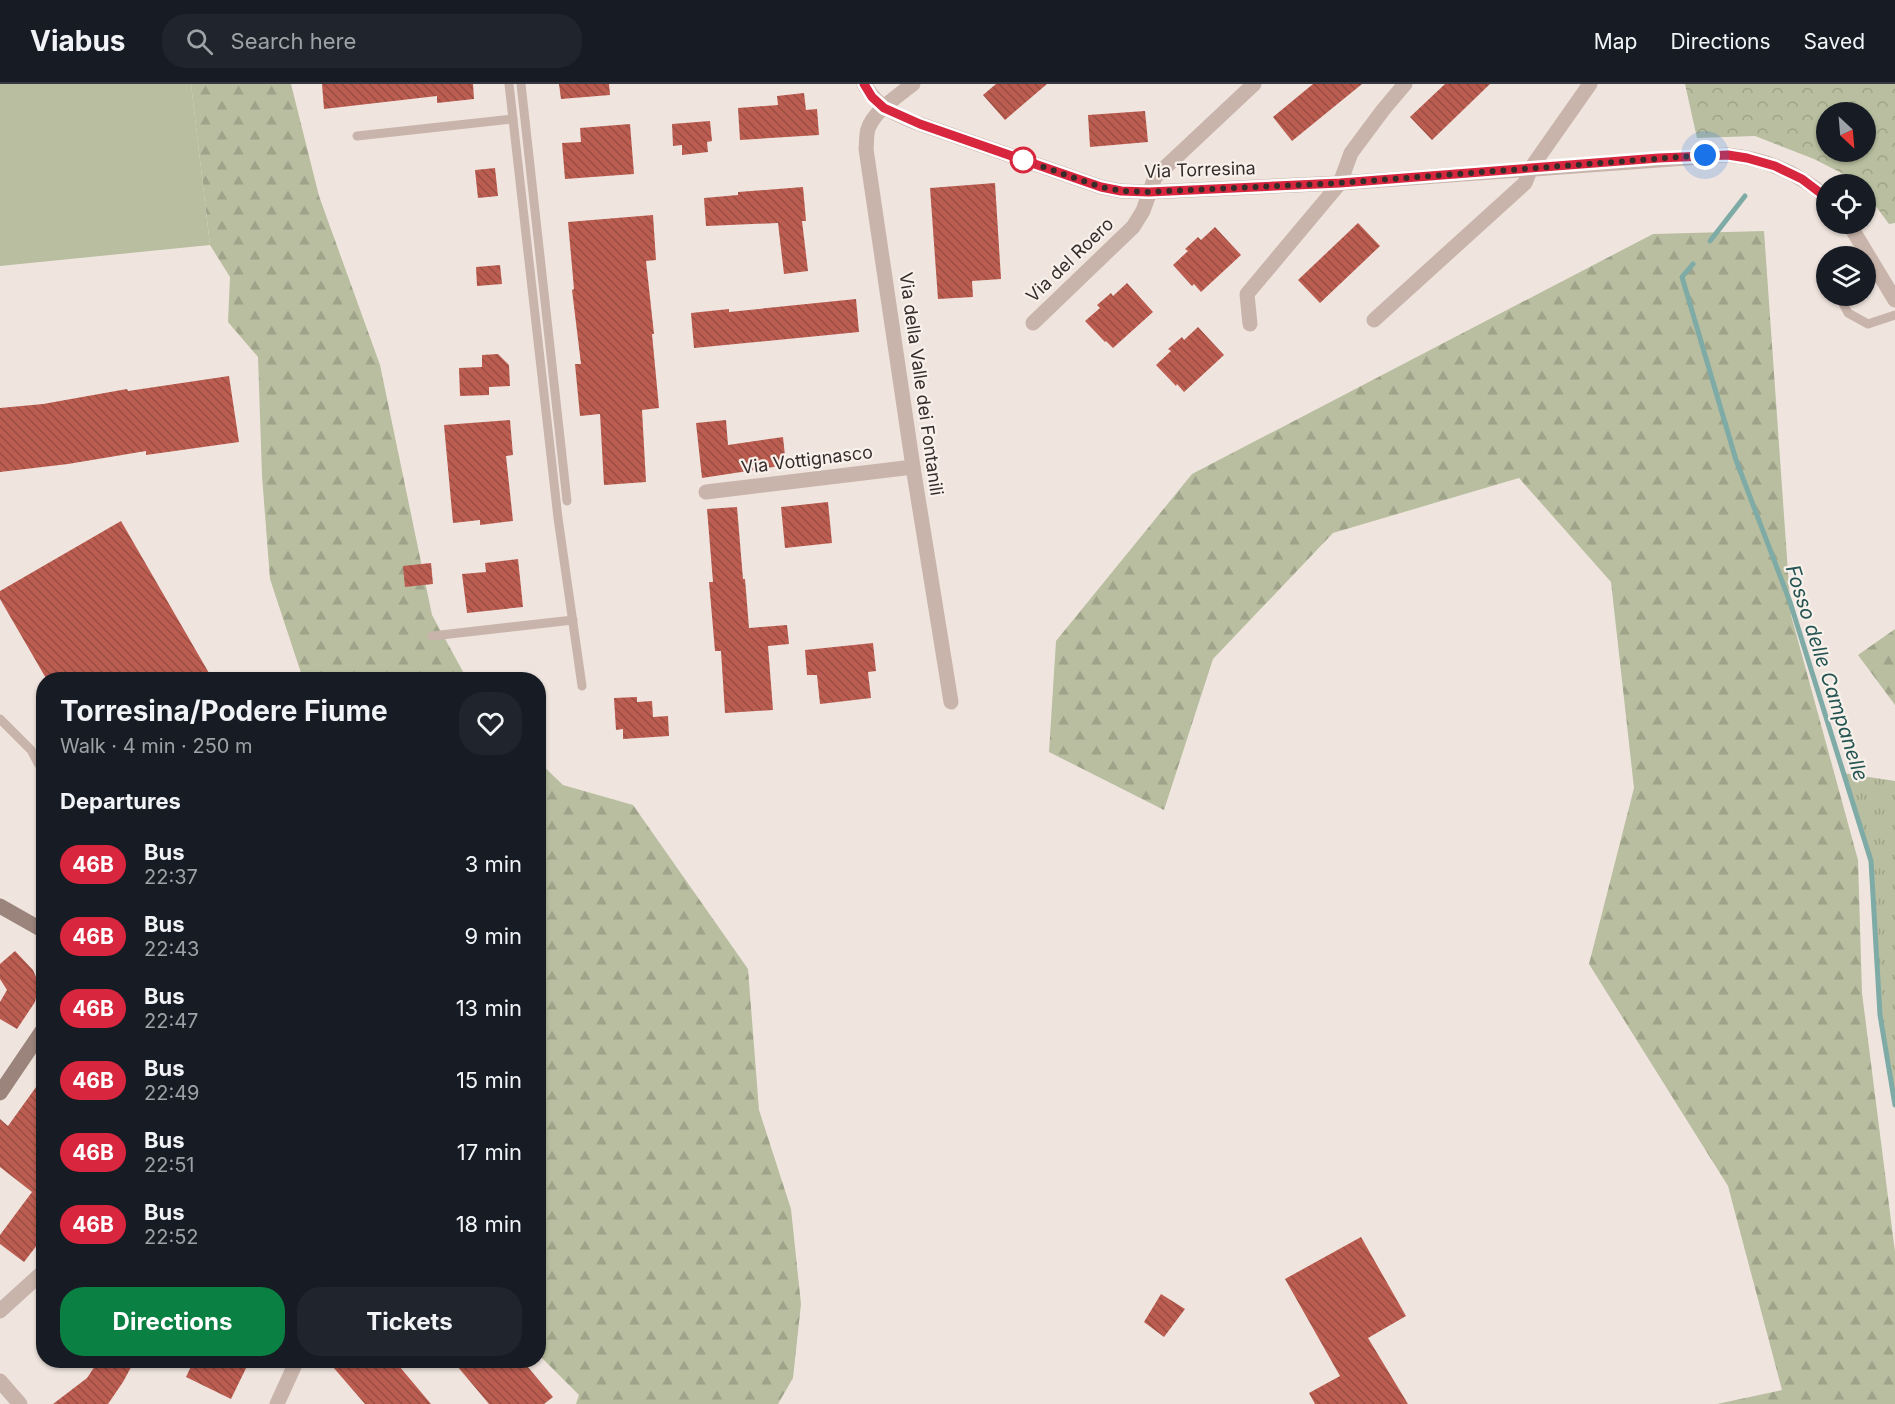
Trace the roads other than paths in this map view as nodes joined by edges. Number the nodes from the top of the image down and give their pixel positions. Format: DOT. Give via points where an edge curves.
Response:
graph roads {
  1 [pos="509,84"];
  2 [pos="521,84"];
  3 [pos="864,84"];
  4 [pos="913,84"];
  5 [pos="1254,84"];
  6 [pos="1406,84"];
  7 [pos="1590,84"];
  8 [pos="884,108"];
  9 [pos="513,119"];
  10 [pos="357,136"];
  11 [pos="1531,168"];
  12 [pos="1340,183"];
  13 [pos="1816,190"];
  14 [pos="1149,192"];
  15 [pos="1855,234"];
  16 [pos="1895,300"];
  17 [pos="1844,306"];
  18 [pos="1895,315"];
  19 [pos="1374,320"];
  20 [pos="1033,323"];
  21 [pos="1250,324"];
  22 [pos="913,467"];
  23 [pos="706,492"];
  24 [pos="567,501"];
  25 [pos="573,620"];
  26 [pos="432,636"];
  27 [pos="582,686"];
  28 [pos="951,702"];
  29 [pos="0,719"];
  30 [pos="36,759"];
  31 [pos="0,906"];
  32 [pos="36,926"];
  33 [pos="36,1040"];
  34 [pos="0,1093"];
  35 [pos="36,1278"];
  36 [pos="0,1311"];
  37 [pos="293,1368"];
  38 [pos="0,1380"];
  39 [pos="20,1404"];
  40 [pos="277,1404"];
  1 -- 9 [label="lane"];
  2 -- 24 [label="lane"];
  3 -- 8 [label="street"];
  4 -- 8 [label="street, Via della Valle dei Fontanili"];
  5 -- 14 [label="street, Via del Roero" via="1155,177"];
  6 -- 12 [label="street" via="1351,153"];
  7 -- 11 [label="street"];
  8 -- 14 [label="street, Via Torresina" via="1101,187"];
  8 -- 22 [label="street, Via della Valle dei Fontanili" via="869,127 866,149"];
  9 -- 10 [label="lane"];
  9 -- 25 [label="lane"];
  11 -- 12 [label="street, Via Torresina"];
  11 -- 13 [label="street, Via Torresina" via="1728,155 1775,166"];
  11 -- 19 [label="street" via="1525,183"];
  12 -- 14 [label="street, Via Torresina"];
  12 -- 21 [label="street" via="1247,294"];
  14 -- 20 [label="street, Via del Roero" via="1133,227"];
  15 -- 16 [label="street"];
  17 -- 18 [label="lane" via="1848,313 1868,324"];
  22 -- 23 [label="street, Via Vottignasco"];
  22 -- 28 [label="street, Via della Valle dei Fontanili"];
  25 -- 26 [label="lane"];
  25 -- 27 [label="lane"];
  29 -- 30 [label="lane"];
  31 -- 32 [label="street"];
  33 -- 34 [label="street"];
  35 -- 36 [label="street"];
  37 -- 40 [label="street"];
  38 -- 39 [label="street"];
}
